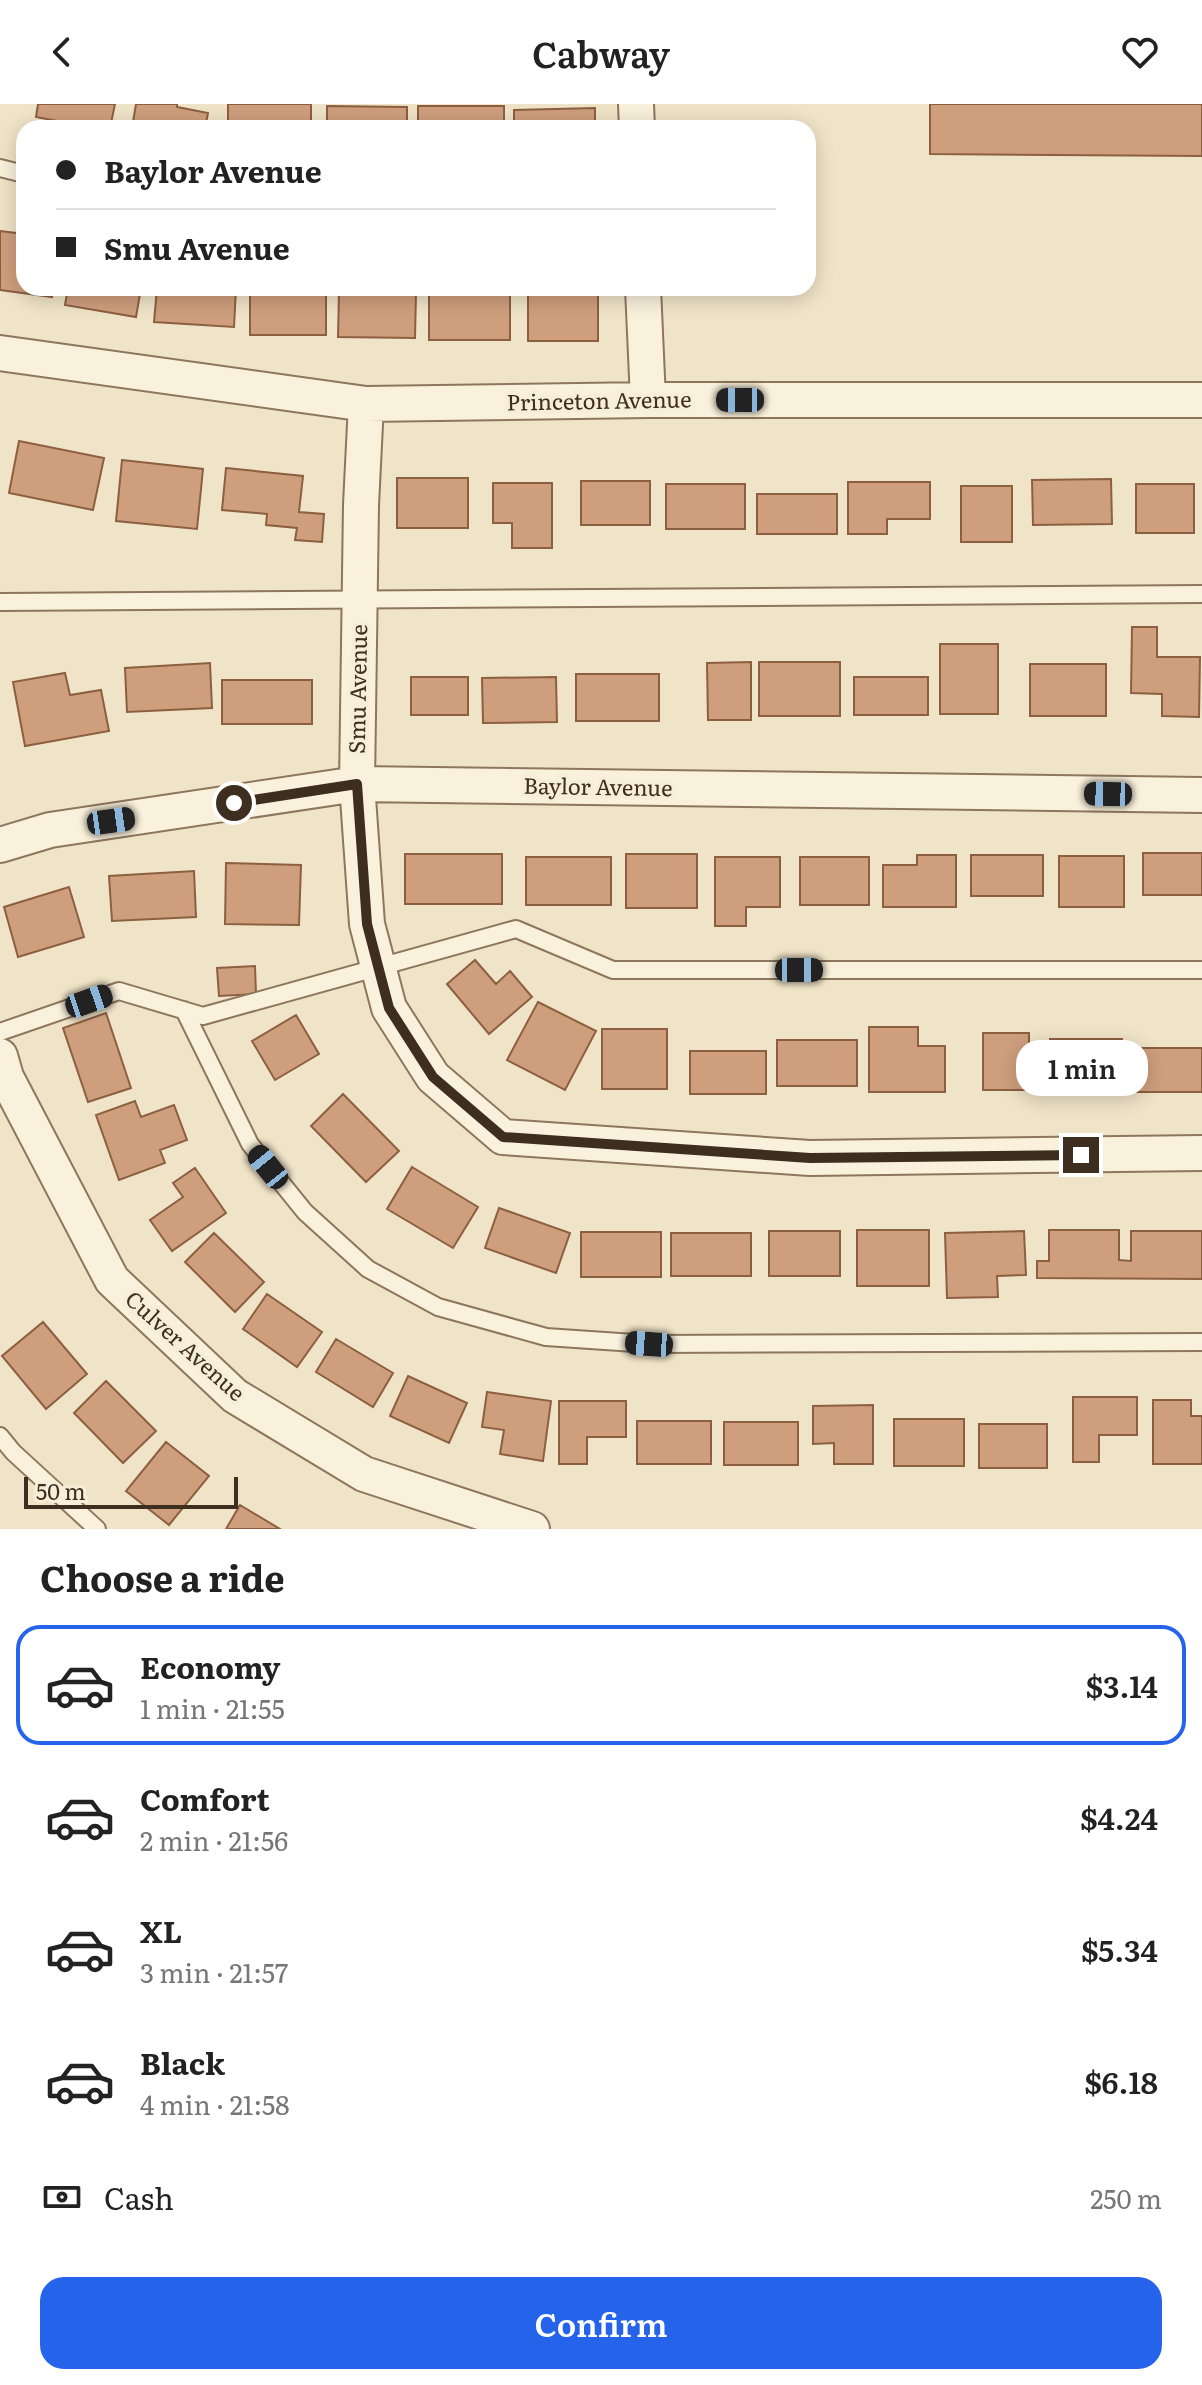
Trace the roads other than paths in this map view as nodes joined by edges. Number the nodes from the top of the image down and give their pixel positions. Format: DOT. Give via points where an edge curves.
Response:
graph roads {
  1 [pos="643,296"];
  2 [pos="0,353"];
  3 [pos="648,400"];
  4 [pos="1202,400"];
  5 [pos="366,404"];
  6 [pos="1202,594"];
  7 [pos="360,600"];
  8 [pos="0,602"];
  9 [pos="357,784"];
  10 [pos="1202,795"];
  11 [pos="0,845"];
  12 [pos="378,967"];
  13 [pos="1202,970"];
  14 [pos="184,1010"];
  15 [pos="0,1032"];
  16 [pos="0,1056"];
  17 [pos="1202,1153"];
  18 [pos="1202,1342"];
  19 [pos="0,1436"];
  20 [pos="97,1529"];
  21 [pos="532,1529"];
  1 -- 3 [label="street"];
  2 -- 5 [label="street, Princeton Avenue"];
  3 -- 4 [label="street, Princeton Avenue"];
  3 -- 5 [label="street, Princeton Avenue"];
  5 -- 7 [label="street, Smu Avenue"];
  6 -- 7 [label="lane"];
  7 -- 8 [label="lane"];
  7 -- 9 [label="street, Smu Avenue"];
  9 -- 10 [label="street, Baylor Avenue"];
  9 -- 11 [label="street, Baylor Avenue" via="50,830"];
  9 -- 12 [label="street, Smu Avenue" via="367,924"];
  12 -- 13 [label="lane" via="516,929 613,970"];
  12 -- 14 [label="lane" via="203,1016"];
  12 -- 17 [label="street, Smu Avenue" via="389,1008 433,1077 503,1137 810,1158"];
  14 -- 15 [label="lane" via="119,991"];
  14 -- 18 [label="lane" via="250,1144 305,1212 368,1269 438,1307 546,1337 649,1344"];
  16 -- 21 [label="street, Culver Avenue" via="6,1077 112,1280 235,1396 364,1474"];
  19 -- 20 [label="lane"];
}
